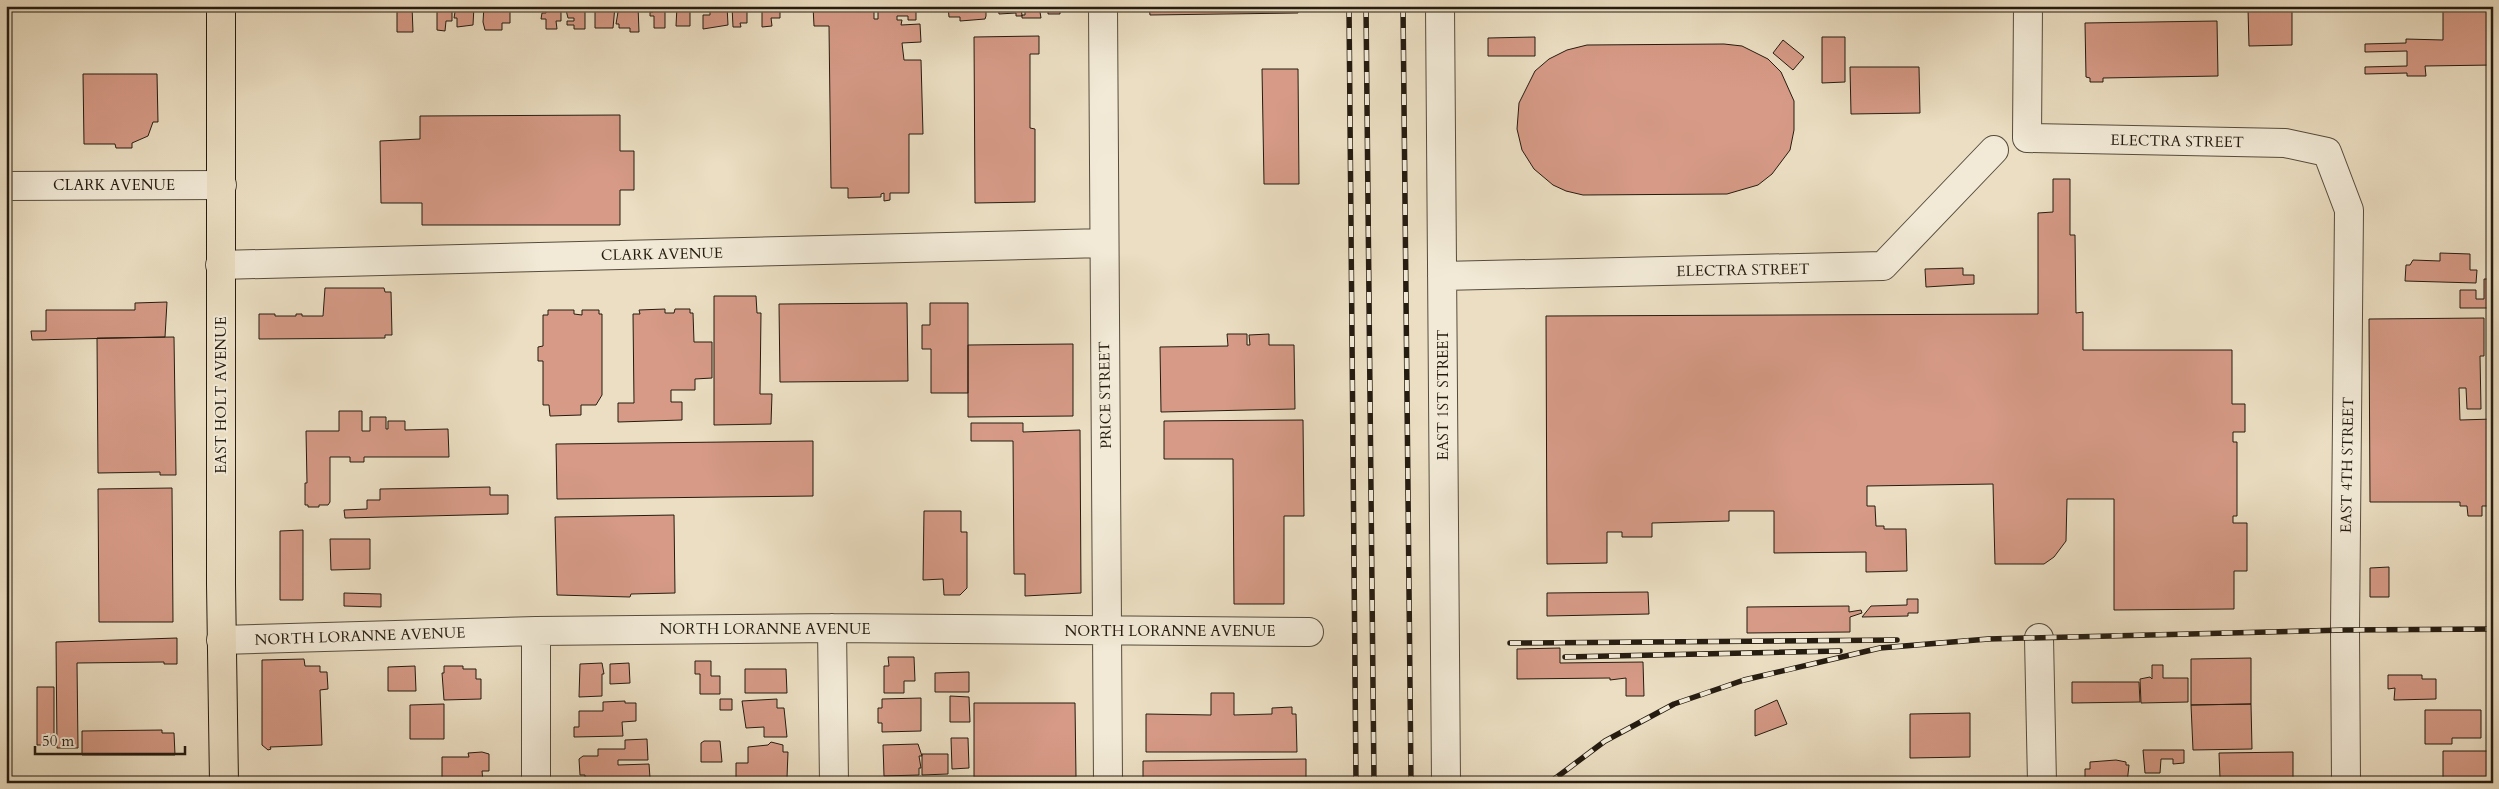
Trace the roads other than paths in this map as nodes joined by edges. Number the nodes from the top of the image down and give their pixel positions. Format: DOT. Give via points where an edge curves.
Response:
graph roads {
  1 [pos="221,6"];
  2 [pos="1103,6"];
  3 [pos="1440,6"];
  4 [pos="2028,6"];
  5 [pos="1994,150"];
  6 [pos="2327,152"];
  7 [pos="222,185"];
  8 [pos="6,186"];
  9 [pos="1104,243"];
  10 [pos="220,265"];
  11 [pos="1442,276"];
  12 [pos="832,628"];
  13 [pos="536,631"];
  14 [pos="1107,631"];
  15 [pos="1309,632"];
  16 [pos="2039,638"];
  17 [pos="221,640"];
  18 [pos="224,783"];
  19 [pos="536,783"];
  20 [pos="834,783"];
  21 [pos="1108,783"];
  22 [pos="1446,783"];
  23 [pos="2042,783"];
  24 [pos="2346,783"];
  1 -- 7 [label="main road, EAST HOLT AVENUE"];
  2 -- 9 [label="street, PRICE STREET"];
  3 -- 11 [label="street, EAST 1ST STREET"];
  4 -- 6 [label="street, ELECTRA STREET" via="2027,138 2284,144"];
  5 -- 11 [label="street, ELECTRA STREET" via="1883,266"];
  6 -- 24 [label="street, EAST 4TH STREET" via="2350,210"];
  7 -- 8 [label="street, CLARK AVENUE"];
  7 -- 10 [label="main road, EAST HOLT AVENUE"];
  9 -- 10 [label="street, CLARK AVENUE"];
  9 -- 14 [label="street, PRICE STREET"];
  10 -- 17 [label="main road, EAST HOLT AVENUE"];
  11 -- 22 [label="street, EAST 1ST STREET"];
  12 -- 13 [label="street, NORTH LORANNE AVENUE"];
  12 -- 14 [label="street, NORTH LORANNE AVENUE"];
  12 -- 20 [label="street"];
  13 -- 17 [label="street, NORTH LORANNE AVENUE"];
  13 -- 19 [label="street"];
  14 -- 15 [label="street, NORTH LORANNE AVENUE"];
  14 -- 21 [label="street, PRICE STREET"];
  16 -- 23 [label="street"];
  17 -- 18 [label="main road, EAST HOLT AVENUE"];
}
